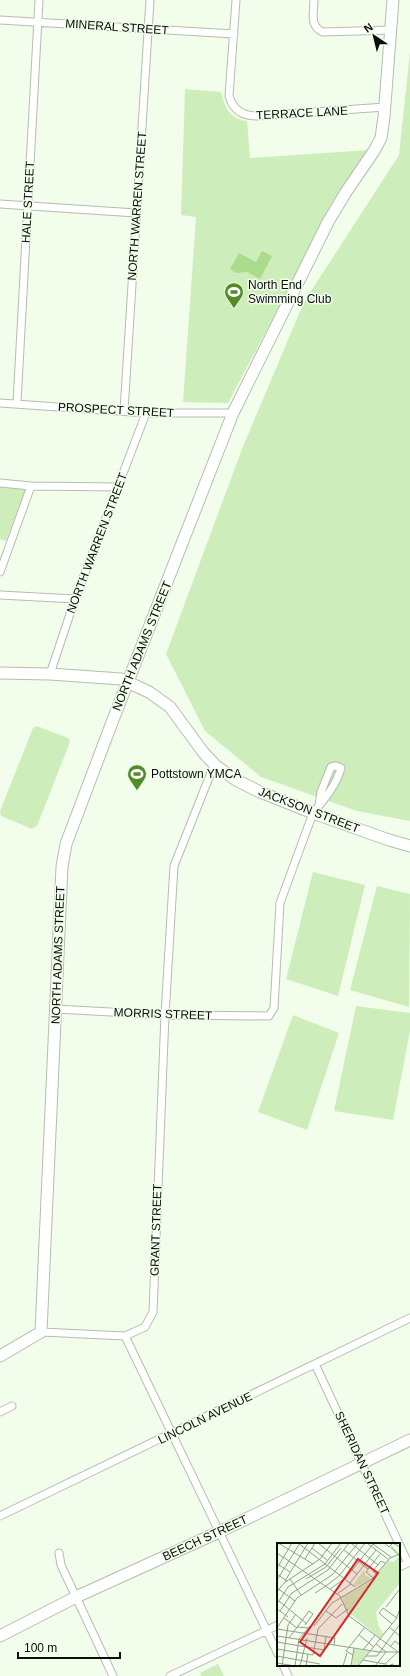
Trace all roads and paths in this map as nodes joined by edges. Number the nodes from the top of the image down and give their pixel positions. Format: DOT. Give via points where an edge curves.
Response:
graph roads {
  1 [pos="38,0"];
  2 [pos="150,0"];
  3 [pos="236,0"];
  4 [pos="314,0"];
  5 [pos="393,0"];
  6 [pos="0,20"];
  7 [pos="37,22"];
  8 [pos="149,30"];
  9 [pos="391,30"];
  10 [pos="234,34"];
  11 [pos="385,107"];
  12 [pos="0,204"];
  13 [pos="28,205"];
  14 [pos="136,213"];
  15 [pos="0,403"];
  16 [pos="17,403"];
  17 [pos="124,411"];
  18 [pos="146,413"];
  19 [pos="232,413"];
  20 [pos="0,483"];
  21 [pos="31,486"];
  22 [pos="119,487"];
  23 [pos="0,572"];
  24 [pos="0,595"];
  25 [pos="75,599"];
  26 [pos="0,673"];
  27 [pos="50,674"];
  28 [pos="128,682"];
  29 [pos="216,766"];
  30 [pos="316,809"];
  31 [pos="410,846"];
  32 [pos="56,1009"];
  33 [pos="165,1015"];
  34 [pos="410,1318"];
  35 [pos="40,1332"];
  36 [pos="125,1336"];
  37 [pos="0,1356"];
  38 [pos="315,1364"];
  39 [pos="12,1406"];
  40 [pos="0,1412"];
  41 [pos="172,1434"];
  42 [pos="410,1440"];
  43 [pos="362,1463"];
  44 [pos="0,1516"];
  45 [pos="219,1532"];
  46 [pos="399,1543"];
  47 [pos="400,1546"];
  48 [pos="59,1553"];
  49 [pos="400,1567"];
  50 [pos="76,1598"];
  51 [pos="277,1625"];
  52 [pos="267,1630"];
  53 [pos="0,1636"];
  54 [pos="277,1652"];
  55 [pos="283,1666"];
  56 [pos="114,1676"];
  57 [pos="170,1676"];
  58 [pos="288,1676"];
  1 -- 7 [label="street, HALE STREET"];
  2 -- 8 [label="street, NORTH WARREN STREET"];
  3 -- 10 [label="street, TERRACE LANE"];
  4 -- 9 [label="street" via="314,23 323,32"];
  5 -- 9 [label="street, NORTH ADAMS STREET"];
  6 -- 7 [label="street, MINERAL STREET"];
  7 -- 8 [label="street, MINERAL STREET"];
  7 -- 13 [label="street, HALE STREET"];
  8 -- 10 [label="street, MINERAL STREET"];
  8 -- 14 [label="street, NORTH WARREN STREET"];
  9 -- 11 [label="street, NORTH ADAMS STREET"];
  10 -- 11 [label="street, TERRACE LANE" via="229,96 234,107 244,114 257,116"];
  11 -- 19 [label="street, NORTH ADAMS STREET" via="379,143 337,206"];
  12 -- 13 [label="street"];
  13 -- 14 [label="street"];
  13 -- 16 [label="street, HALE STREET"];
  14 -- 17 [label="street, NORTH WARREN STREET"];
  15 -- 16 [label="street, PROSPECT STREET"];
  16 -- 17 [label="street, PROSPECT STREET"];
  17 -- 18 [label="street, PROSPECT STREET"];
  18 -- 19 [label="street, PROSPECT STREET"];
  18 -- 22 [label="street, NORTH WARREN STREET"];
  19 -- 28 [label="street, NORTH ADAMS STREET"];
  20 -- 21 [label="street"];
  21 -- 22 [label="street"];
  21 -- 23 [label="street"];
  22 -- 25 [label="street, NORTH WARREN STREET"];
  24 -- 25 [label="street"];
  25 -- 27 [label="street, NORTH WARREN STREET"];
  26 -- 27 [label="street, JACKSON STREET"];
  27 -- 28 [label="street, JACKSON STREET" via="117,678"];
  28 -- 29 [label="street, JACKSON STREET" via="149,692 170,707"];
  28 -- 32 [label="street, NORTH ADAMS STREET" via="66,844 61,886"];
  29 -- 30 [label="street, JACKSON STREET" via="244,784"];
  29 -- 33 [label="street, GRANT STREET" via="212,770 174,866"];
  30 -- 30 [label="street" via="339,776 341,768 331,767"];
  30 -- 31 [label="street, JACKSON STREET" via="389,840"];
  30 -- 33 [label="street, MORRIS STREET" via="280,903 274,1008 269,1016"];
  32 -- 33 [label="street, MORRIS STREET"];
  32 -- 35 [label="street, NORTH ADAMS STREET"];
  33 -- 36 [label="street, GRANT STREET" via="153,1312 145,1327"];
  34 -- 38 [label="street, LINCOLN AVENUE"];
  35 -- 36 [label="street"];
  35 -- 37 [label="street"];
  36 -- 41 [label="street"];
  38 -- 41 [label="street, LINCOLN AVENUE"];
  38 -- 43 [label="street, SHERIDAN STREET"];
  39 -- 40 [label="street"];
  41 -- 44 [label="street, LINCOLN AVENUE"];
  41 -- 45 [label="street"];
  42 -- 43 [label="street, BEECH STREET"];
  43 -- 45 [label="street, BEECH STREET"];
  43 -- 46 [label="street, SHERIDAN STREET"];
  45 -- 50 [label="street, BEECH STREET"];
  45 -- 52 [label="street"];
  47 -- 49 [label="street, SHERIDAN STREET" via="408,1563"];
  48 -- 50 [label="street" via="61,1566"];
  50 -- 53 [label="street, BEECH STREET"];
  50 -- 56 [label="street"];
  51 -- 52 [label="street"];
  52 -- 54 [label="street"];
  52 -- 57 [label="street"];
  55 -- 58 [label="street"];
}
